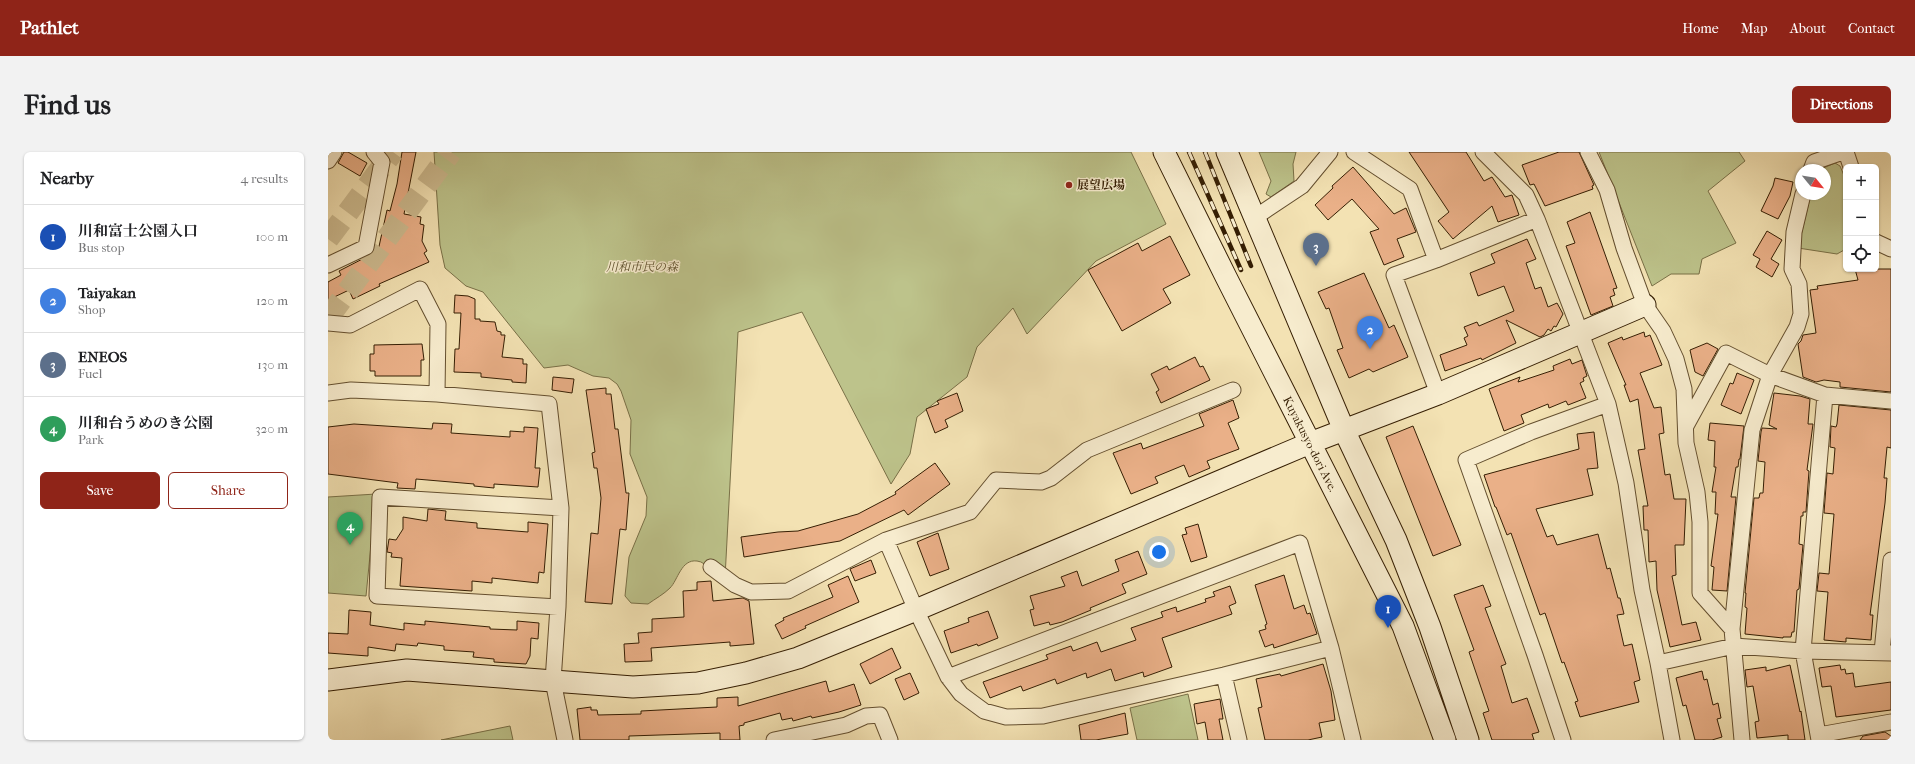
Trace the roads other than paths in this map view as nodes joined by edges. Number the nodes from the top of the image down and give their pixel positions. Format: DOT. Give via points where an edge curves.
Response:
graph roads {
  1 [pos="334,152"];
  2 [pos="374,152"];
  3 [pos="1164,152"];
  4 [pos="1227,152"];
  5 [pos="1330,152"];
  6 [pos="1354,152"];
  7 [pos="1483,152"];
  8 [pos="1588,152"];
  9 [pos="1843,152"];
  10 [pos="1846,152"];
  11 [pos="328,161"];
  12 [pos="1813,164"];
  13 [pos="1850,164"];
  14 [pos="1802,200"];
  15 [pos="1254,218"];
  16 [pos="1537,219"];
  17 [pos="1879,243"];
  18 [pos="1891,249"];
  19 [pos="1436,260"];
  20 [pos="328,265"];
  21 [pos="1645,305"];
  22 [pos="328,323"];
  23 [pos="1582,333"];
  24 [pos="1770,375"];
  25 [pos="1233,390"];
  26 [pos="328,393"];
  27 [pos="437,394"];
  28 [pos="1438,394"];
  29 [pos="1826,395"];
  30 [pos="1891,401"];
  31 [pos="1608,404"];
  32 [pos="1686,426"];
  33 [pos="1344,430"];
  34 [pos="1310,443"];
  35 [pos="561,508"];
  36 [pos="886,540"];
  37 [pos="1891,560"];
  38 [pos="711,567"];
  39 [pos="558,607"];
  40 [pos="916,610"];
  41 [pos="1732,629"];
  42 [pos="1734,646"];
  43 [pos="1331,648"];
  44 [pos="1803,652"];
  45 [pos="1886,652"];
  46 [pos="1658,663"];
  47 [pos="1224,675"];
  48 [pos="948,677"];
  49 [pos="328,680"];
  50 [pos="553,681"];
  51 [pos="1891,722"];
  52 [pos="1819,738"];
  53 [pos="565,740"];
  54 [pos="774,740"];
  55 [pos="890,740"];
  56 [pos="1239,740"];
  57 [pos="1353,740"];
  58 [pos="1445,740"];
  59 [pos="1468,740"];
  60 [pos="1563,740"];
  61 [pos="1672,740"];
  62 [pos="1742,740"];
  1 -- 11 [label="street"];
  2 -- 20 [label="street" via="382,162 366,247"];
  3 -- 34 [label="street, Kuyakusyo-dori Ave."];
  4 -- 15 [label="street"];
  5 -- 15 [label="street" via="1302,186"];
  6 -- 19 [label="street" via="1410,189"];
  7 -- 16 [label="street" via="1526,195"];
  8 -- 21 [label="street" via="1607,190 1624,248"];
  9 -- 12 [label="street"];
  10 -- 13 [label="street"];
  14 -- 24 [label="street" via="1794,232 1792,269 1798,284 1801,314 1797,327"];
  15 -- 33 [label="street"];
  16 -- 19 [label="street"];
  16 -- 23 [label="street"];
  17 -- 18 [label="street"];
  19 -- 28 [label="street" via="1394,275"];
  21 -- 23 [label="street"];
  21 -- 32 [label="street" via="1663,331 1676,359 1684,389"];
  22 -- 27 [label="street" via="350,325 420,289 438,324"];
  23 -- 28 [label="street"];
  23 -- 31 [label="street"];
  24 -- 29 [label="street"];
  24 -- 32 [label="street" via="1726,353"];
  24 -- 41 [label="street" via="1752,430"];
  25 -- 36 [label="street" via="1087,450 1051,478 1041,482 996,480 970,512"];
  26 -- 27 [label="street" via="351,390"];
  27 -- 35 [label="street" via="549,404"];
  28 -- 33 [label="street"];
  29 -- 30 [label="street"];
  29 -- 44 [label="street"];
  31 -- 46 [label="street" via="1626,483 1642,590"];
  31 -- 60 [label="street" via="1531,432 1466,460"];
  32 -- 41 [label="street" via="1700,522 1700,593"];
  33 -- 34 [label="street"];
  33 -- 59 [label="street" via="1396,540 1430,627"];
  34 -- 40 [label="street"];
  34 -- 58 [label="street, Kuyakusyo-dori Ave." via="1403,626"];
  35 -- 39 [label="street"];
  35 -- 39 [label="street" via="380,497 377,581 377,596"];
  36 -- 38 [label="street" via="788,591 751,592 735,585"];
  36 -- 40 [label="street"];
  37 -- 45 [label="street"];
  39 -- 50 [label="street"];
  40 -- 48 [label="street"];
  40 -- 50 [label="street" via="798,658 698,683 633,687"];
  41 -- 42 [label="street"];
  42 -- 44 [label="street"];
  42 -- 46 [label="street"];
  42 -- 62 [label="street"];
  43 -- 47 [label="street"];
  43 -- 48 [label="street" via="1300,543"];
  43 -- 57 [label="street"];
  44 -- 45 [label="street"];
  44 -- 52 [label="street"];
  46 -- 61 [label="street"];
  47 -- 48 [label="street" via="1043,716 1006,717 984,711 961,694"];
  47 -- 56 [label="street"];
  49 -- 50 [label="street" via="407,670"];
  50 -- 53 [label="street"];
  51 -- 52 [label="street"];
  54 -- 55 [label="street" via="846,725 866,716 880,715"];
}
